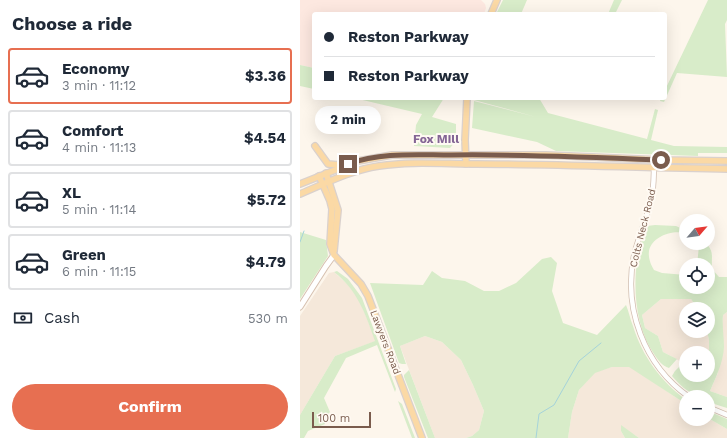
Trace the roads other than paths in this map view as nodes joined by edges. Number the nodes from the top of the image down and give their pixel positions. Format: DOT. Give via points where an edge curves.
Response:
graph roads {
  1 [pos="497,0"];
  2 [pos="492,12"];
  3 [pos="467,100"];
  4 [pos="314,146"];
  5 [pos="466,155"];
  6 [pos="654,160"];
  7 [pos="727,161"];
  8 [pos="348,164"];
  9 [pos="466,164"];
  10 [pos="654,168"];
  11 [pos="727,169"];
  12 [pos="326,173"];
  13 [pos="319,176"];
  14 [pos="329,182"];
  15 [pos="300,184"];
  16 [pos="323,185"];
  17 [pos="300,194"];
  18 [pos="334,255"];
  19 [pos="300,307"];
  20 [pos="681,390"];
  21 [pos="715,410"];
  22 [pos="727,415"];
  23 [pos="422,438"];
  1 -- 2 [label="main road"];
  3 -- 5 [label="main road"];
  4 -- 8 [label="main road" via="328,164"];
  5 -- 6 [label="main road" via="546,155"];
  5 -- 8 [label="main road" via="392,155"];
  5 -- 9 [label="main road"];
  6 -- 7 [label="main road"];
  6 -- 10 [label="street, Colts Neck Road"];
  8 -- 12 [label="main road"];
  9 -- 10 [label="main road"];
  9 -- 14 [label="main road" via="379,166"];
  10 -- 11 [label="main road"];
  10 -- 20 [label="street, Colts Neck Road" via="652,197 632,268 632,304 640,335 652,357 664,375"];
  12 -- 13 [label="main road"];
  12 -- 14 [label="main road"];
  13 -- 15 [label="main road"];
  13 -- 16 [label="main road"];
  14 -- 16 [label="main road"];
  14 -- 18 [label="main road" via="338,210"];
  16 -- 17 [label="main road"];
  16 -- 18 [label="main road" via="332,209 330,244"];
  18 -- 19 [label="main road"];
  18 -- 23 [label="main road, Lawyers Road" via="361,284 368,296"];
  21 -- 22 [label="street"];
}
